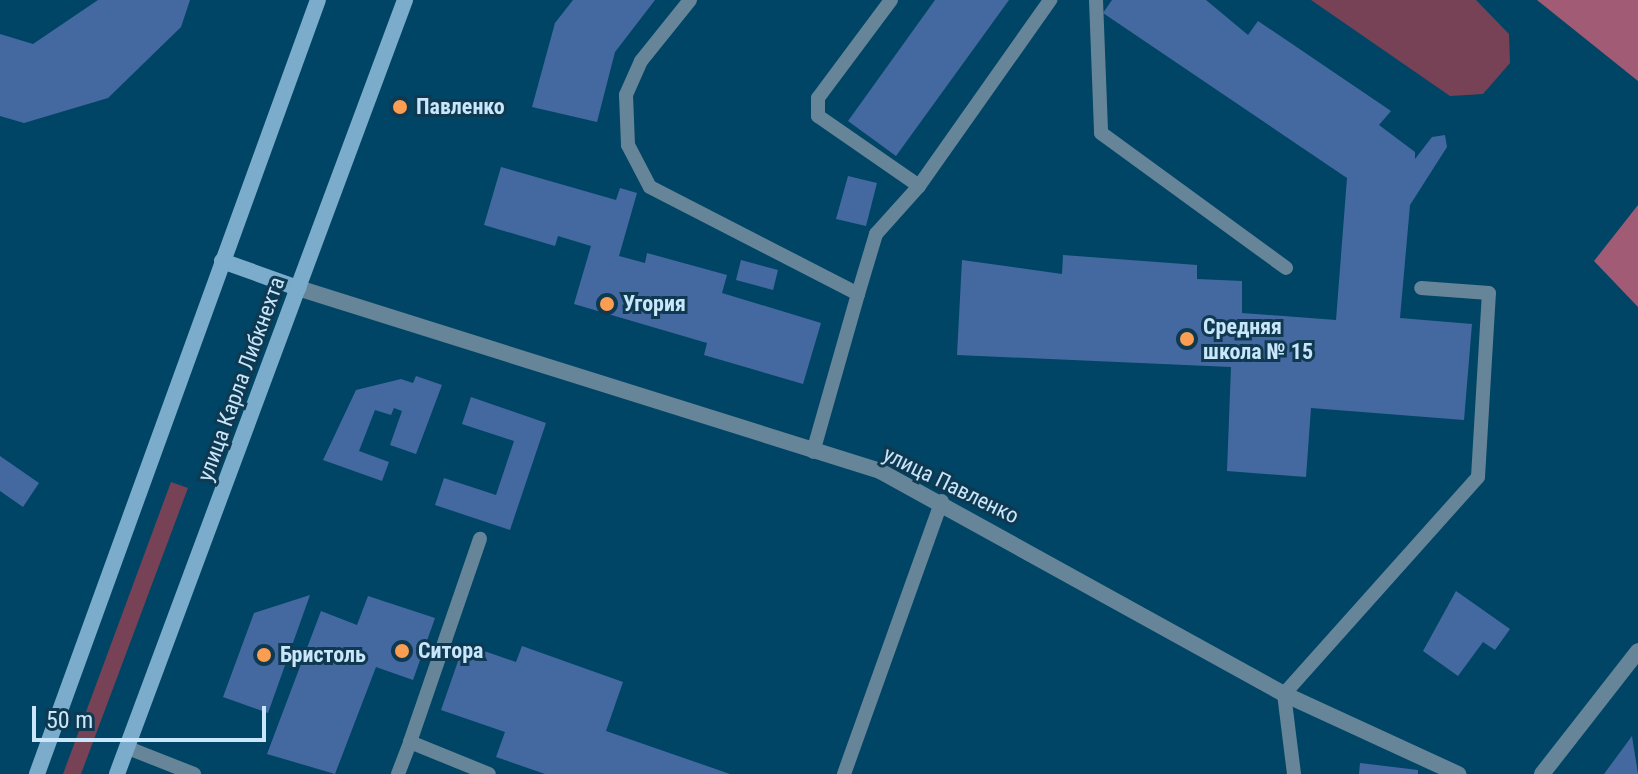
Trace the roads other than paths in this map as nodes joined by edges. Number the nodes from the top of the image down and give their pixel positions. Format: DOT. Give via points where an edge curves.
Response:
graph roads {
  1 [pos="318,0"];
  2 [pos="405,0"];
  3 [pos="690,0"];
  4 [pos="891,0"];
  5 [pos="1050,0"];
  6 [pos="1096,0"];
  7 [pos="919,186"];
  8 [pos="222,261"];
  9 [pos="1286,268"];
  10 [pos="298,288"];
  11 [pos="1421,288"];
  12 [pos="858,294"];
  13 [pos="813,452"];
  14 [pos="942,501"];
  15 [pos="480,539"];
  16 [pos="1638,651"];
  17 [pos="1284,694"];
  18 [pos="410,742"];
  19 [pos="128,748"];
  20 [pos="37,774"];
  21 [pos="117,774"];
  22 [pos="194,774"];
  23 [pos="398,774"];
  24 [pos="489,774"];
  25 [pos="844,774"];
  26 [pos="1294,774"];
  27 [pos="1458,774"];
  28 [pos="1542,774"];
  1 -- 8 [label="main road"];
  2 -- 10 [label="main road, улица Карла Либкнехта"];
  3 -- 12 [label="lane" via="641,61 626,95 628,145 638,167 650,187"];
  4 -- 7 [label="lane" via="818,98 818,116"];
  5 -- 7 [label="lane"];
  6 -- 9 [label="lane" via="1101,133"];
  7 -- 12 [label="lane" via="876,234"];
  8 -- 10 [label="main road"];
  8 -- 20 [label="main road"];
  10 -- 13 [label="street, улица Павленко"];
  10 -- 19 [label="main road, улица Карла Либкнехта"];
  11 -- 17 [label="lane" via="1489,293 1478,477"];
  12 -- 13 [label="lane"];
  13 -- 14 [label="street, улица Павленко" via="880,471"];
  14 -- 17 [label="street, улица Павленко"];
  14 -- 25 [label="lane"];
  15 -- 18 [label="lane"];
  16 -- 28 [label="street"];
  17 -- 26 [label="lane"];
  17 -- 27 [label="street, улица Павленко"];
  18 -- 23 [label="lane"];
  18 -- 24 [label="lane"];
  19 -- 21 [label="main road, улица Карла Либкнехта"];
  19 -- 22 [label="lane"];
}
